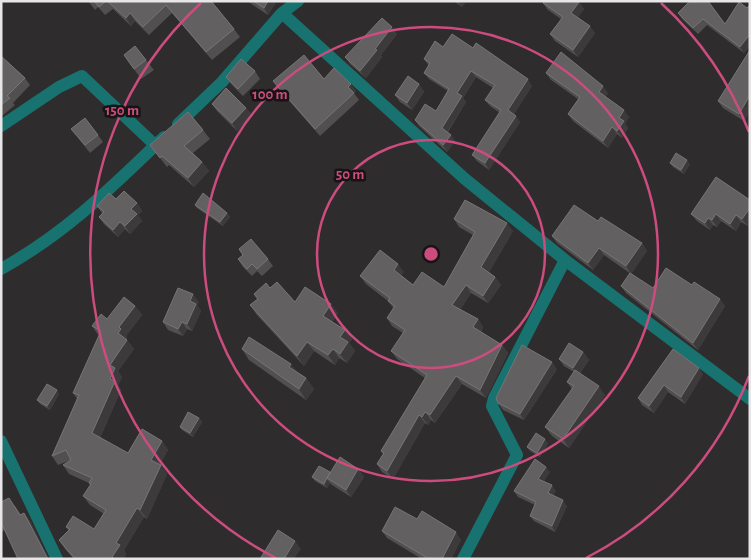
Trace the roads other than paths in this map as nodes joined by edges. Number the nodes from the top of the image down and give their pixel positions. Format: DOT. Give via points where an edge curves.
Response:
graph roads {
  1 [pos="298,1"];
  2 [pos="282,13"];
  3 [pos="1,126"];
  4 [pos="155,145"];
  5 [pos="565,260"];
  6 [pos="1,269"];
  7 [pos="750,399"];
  8 [pos="1,441"];
  9 [pos="57,559"];
  10 [pos="463,559"];
  1 -- 2 [label="street"];
  2 -- 4 [label="street" via="222,82"];
  2 -- 5 [label="street" via="465,179"];
  3 -- 4 [label="street" via="59,86 82,76"];
  4 -- 6 [label="street" via="82,215 31,253"];
  5 -- 7 [label="street"];
  5 -- 10 [label="street" via="494,398 492,406 517,455"];
  8 -- 9 [label="street"];
}
